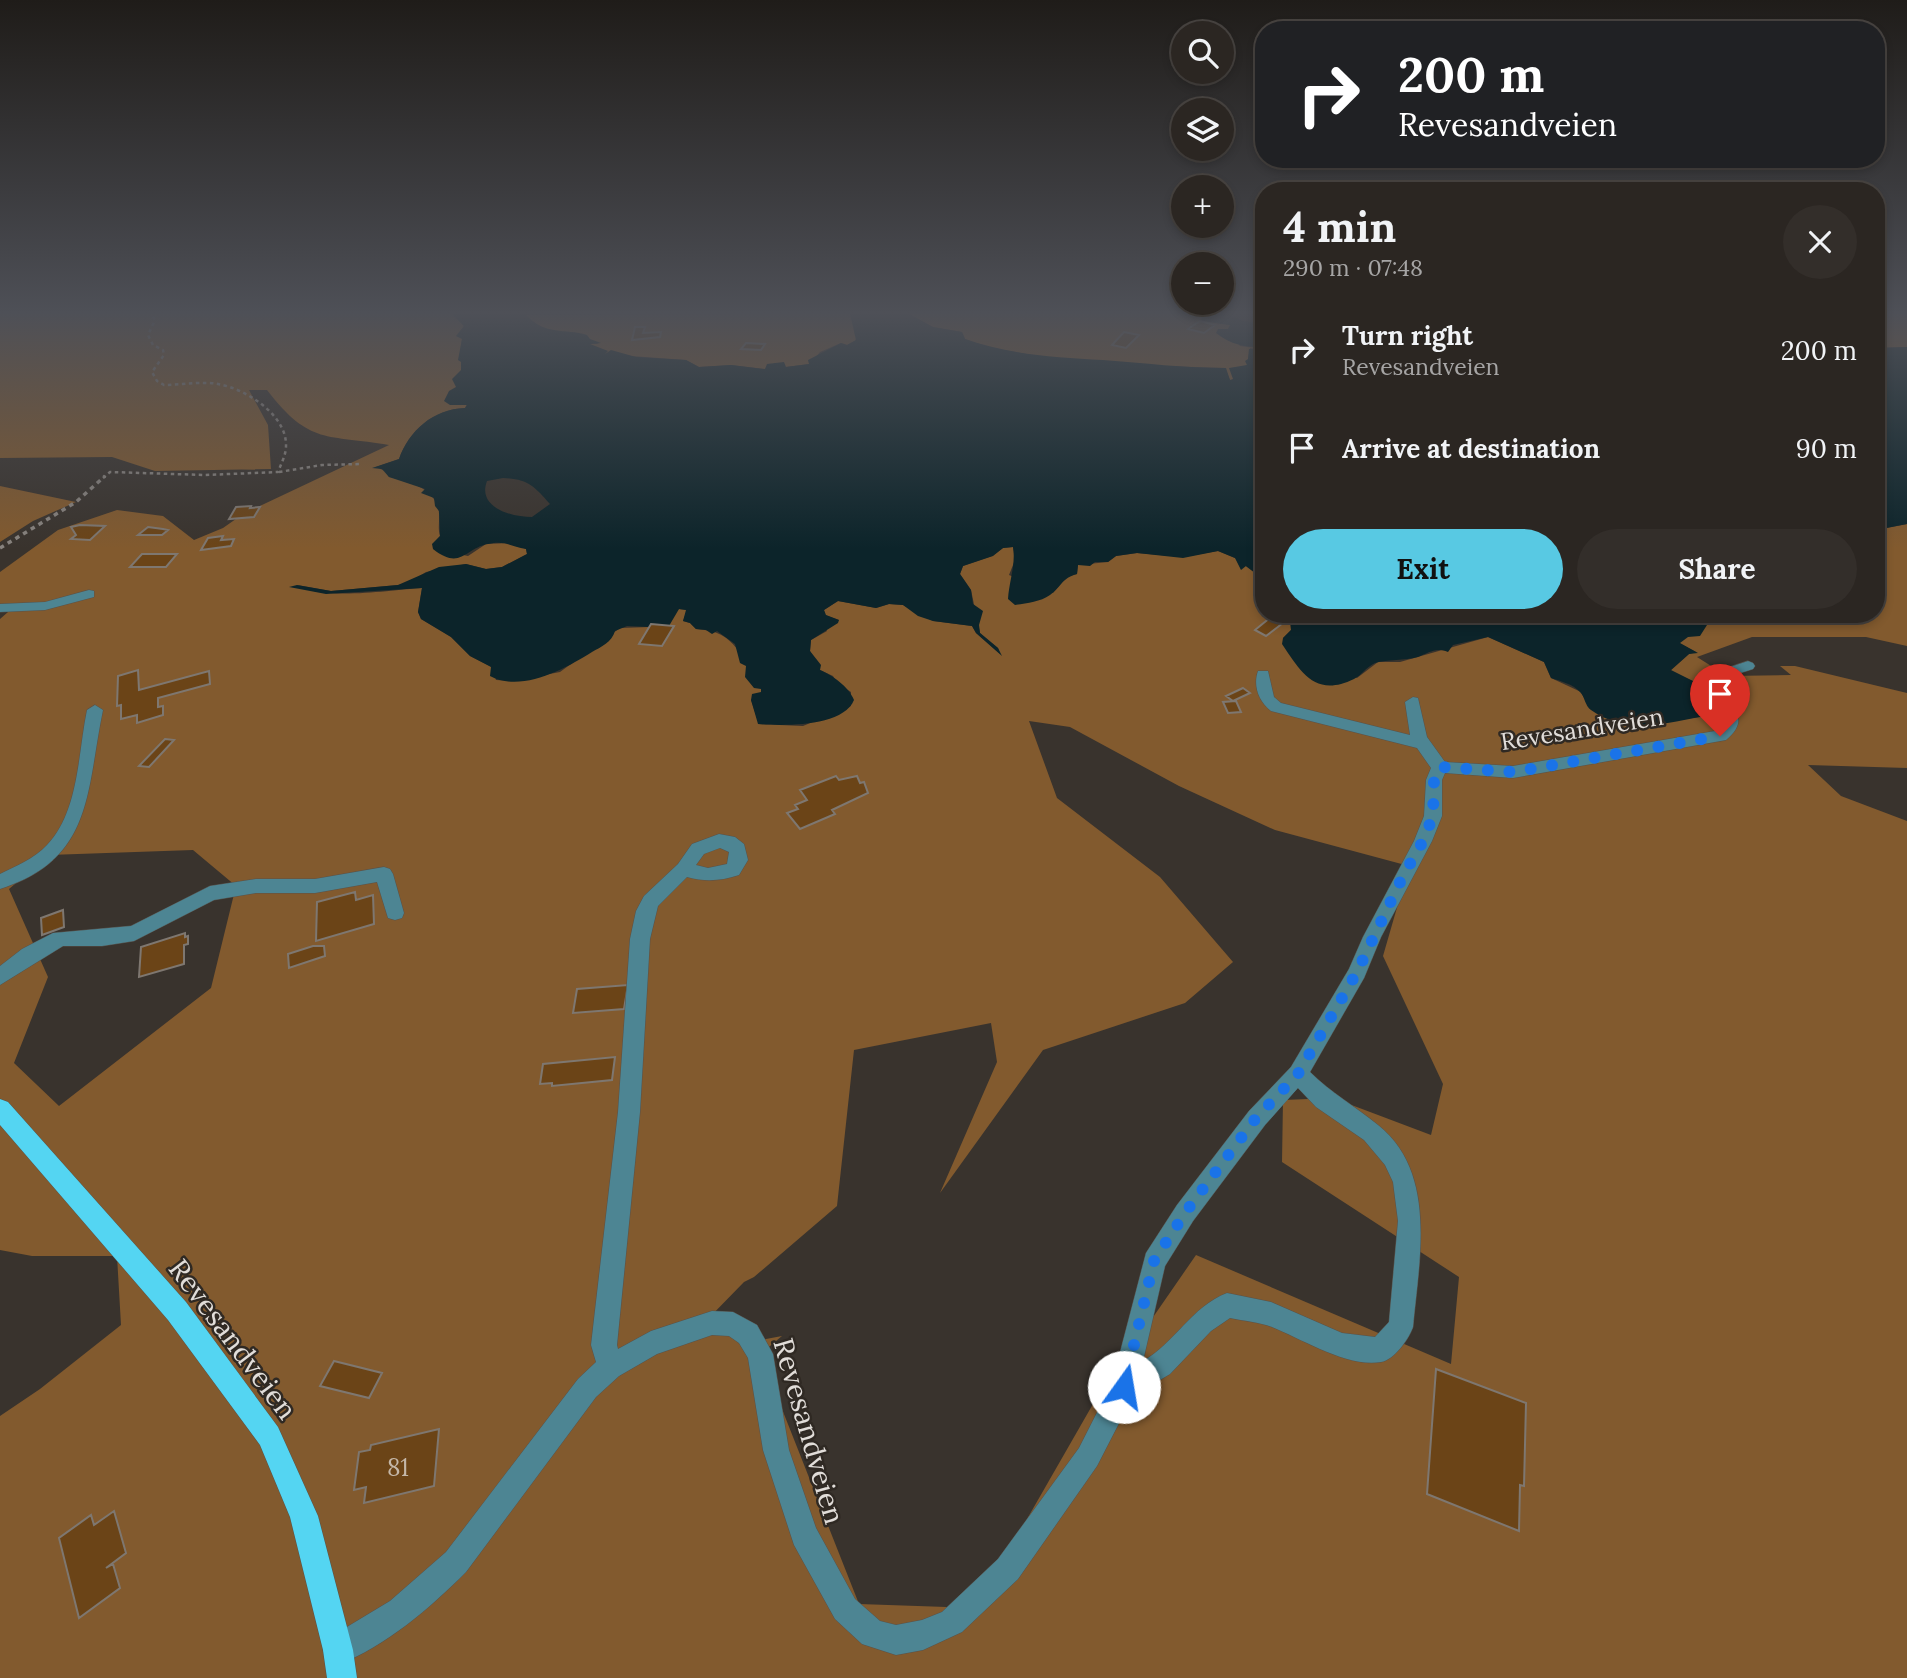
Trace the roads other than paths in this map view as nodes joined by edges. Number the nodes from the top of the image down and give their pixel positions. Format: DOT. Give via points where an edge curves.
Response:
graph roads {
  1 [pos="89,594"];
  2 [pos="0,608"];
  3 [pos="1748,666"];
  4 [pos="1263,674"];
  5 [pos="1413,702"];
  6 [pos="94,710"];
  7 [pos="1419,743"];
  8 [pos="1440,767"];
  9 [pos="684,869"];
  10 [pos="0,882"];
  11 [pos="394,913"];
  12 [pos="0,976"];
  13 [pos="1298,1074"];
  14 [pos="0,1109"];
  15 [pos="610,1367"];
  16 [pos="1124,1387"];
  17 [pos="338,1650"];
  18 [pos="342,1678"];
  1 -- 2 [label="street" via="45,606"];
  3 -- 8 [label="street, Revesandveien" via="1714,682 1732,717 1731,727 1720,736 1513,772"];
  4 -- 7 [label="street" via="1265,695 1276,707"];
  5 -- 7 [label="street"];
  6 -- 10 [label="street" via="76,817 67,836 56,850"];
  7 -- 8 [label="street"];
  8 -- 13 [label="street, Revesandveien" via="1434,779 1433,816 1423,841 1357,972"];
  9 -- 15 [label="street" via="651,901 640,939 629,1112 604,1345"];
  11 -- 12 [label="street" via="384,874 315,886 256,886 210,893 134,933 60,939"];
  13 -- 16 [label="street, Revesandveien" via="1256,1118 1154,1261"];
  13 -- 16 [label="street" via="1324,1100 1372,1133 1393,1158 1404,1181 1410,1221 1401,1327 1380,1350 1341,1345 1271,1314 1227,1305 1202,1322 1161,1365"];
  14 -- 17 [label="main road, Revesandveien" via="177,1311 269,1436 304,1516"];
  15 -- 16 [label="street, Revesandveien" via="651,1344 712,1323 733,1324 748,1334 760,1354 776,1450 804,1535 845,1609 872,1634 896,1640 923,1635 952,1622 1008,1569 1088,1457"];
  15 -- 17 [label="street, Revesandveien" via="587,1388 456,1562 435,1583"];
  17 -- 18 [label="main road, Revesandveien"];
}
